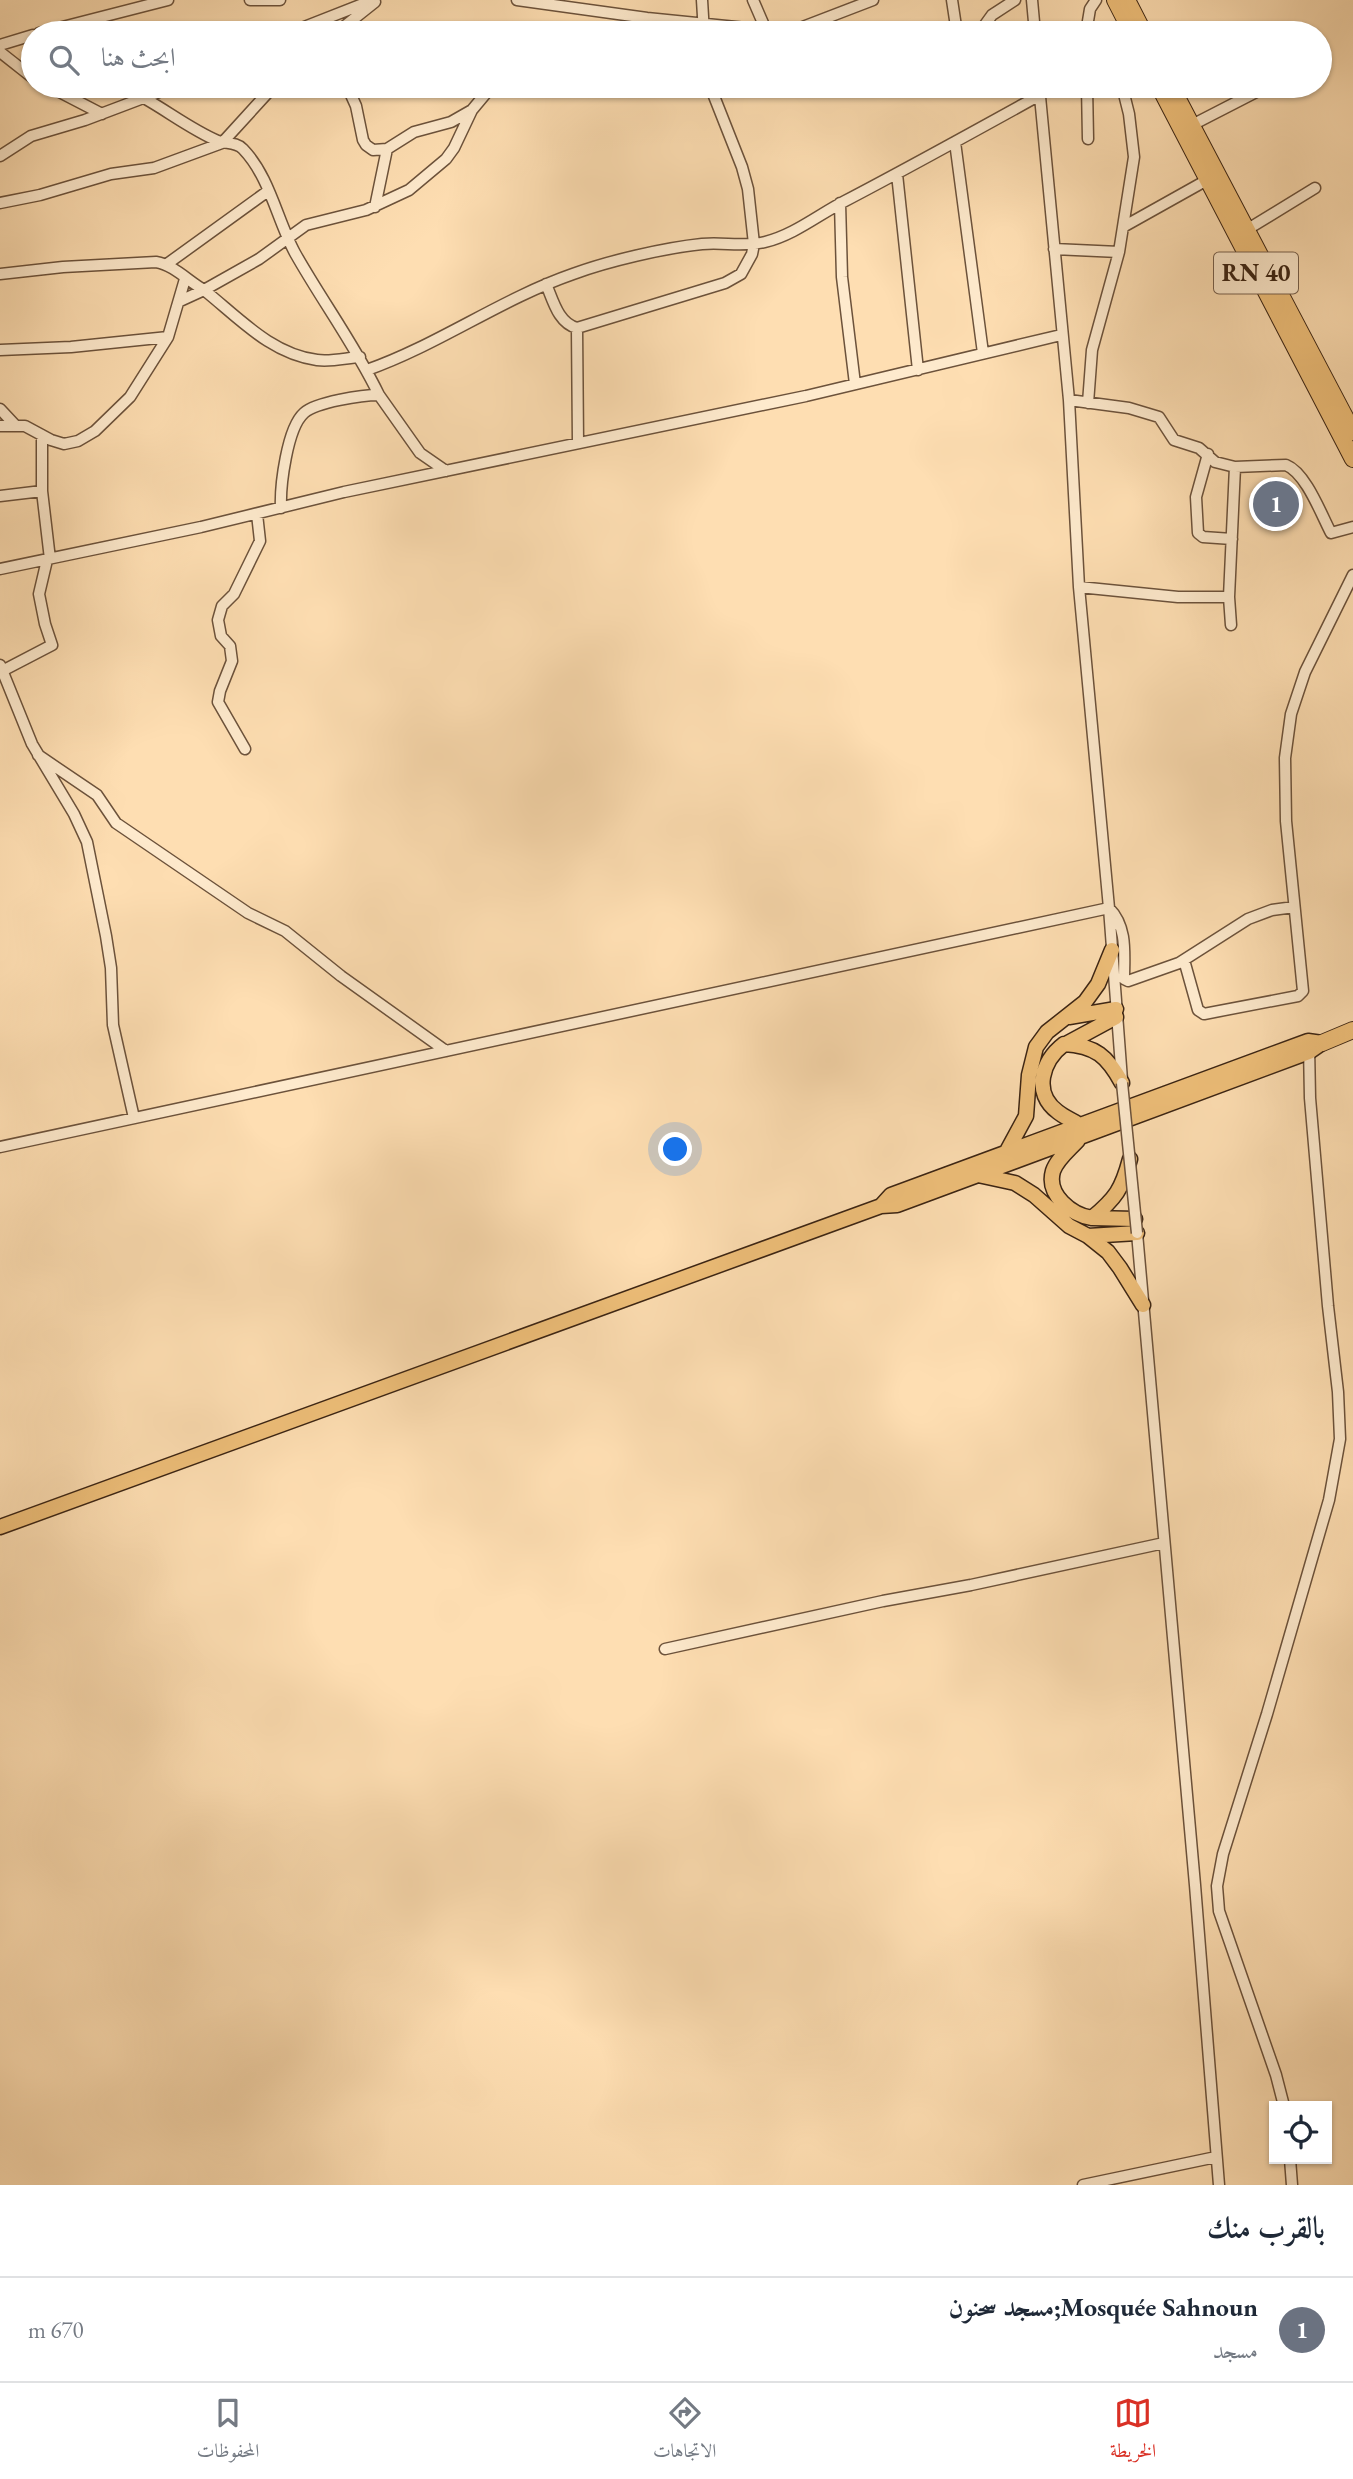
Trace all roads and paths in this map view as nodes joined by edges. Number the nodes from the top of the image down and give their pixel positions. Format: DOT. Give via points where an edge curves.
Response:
graph roads {
  1 [pos="168,0"];
  2 [pos="250,0"];
  3 [pos="280,0"];
  4 [pos="375,0"];
  5 [pos="517,0"];
  6 [pos="624,0"];
  7 [pos="702,0"];
  8 [pos="753,0"];
  9 [pos="841,0"];
  10 [pos="873,0"];
  11 [pos="952,0"];
  12 [pos="1015,0"];
  13 [pos="1032,0"];
  14 [pos="1096,0"];
  15 [pos="1115,0"];
  16 [pos="1127,0"];
  17 [pos="848,10"];
  18 [pos="626,14"];
  19 [pos="647,18"];
  20 [pos="87,21"];
  21 [pos="320,21"];
  22 [pos="350,21"];
  23 [pos="640,21"];
  24 [pos="663,21"];
  25 [pos="703,21"];
  26 [pos="763,21"];
  27 [pos="821,21"];
  28 [pos="955,21"];
  29 [pos="988,21"];
  30 [pos="1034,21"];
  31 [pos="1088,21"];
  32 [pos="1126,21"];
  33 [pos="1138,21"];
  34 [pos="21,39"];
  35 [pos="0,45"];
  36 [pos="0,52"];
  37 [pos="21,69"];
  38 [pos="71,98"];
  39 [pos="144,98"];
  40 [pos="263,98"];
  41 [pos="352,98"];
  42 [pos="482,98"];
  43 [pos="715,98"];
  44 [pos="1026,98"];
  45 [pos="1040,98"];
  46 [pos="1087,98"];
  47 [pos="1125,98"];
  48 [pos="1165,98"];
  49 [pos="1177,98"];
  50 [pos="1246,98"];
  51 [pos="472,110"];
  52 [pos="102,114"];
  53 [pos="1192,125"];
  54 [pos="1088,139"];
  55 [pos="955,142"];
  56 [pos="222,143"];
  57 [pos="387,149"];
  58 [pos="0,156"];
  59 [pos="897,174"];
  60 [pos="1208,180"];
  61 [pos="1315,188"];
  62 [pos="268,191"];
  63 [pos="0,203"];
  64 [pos="841,203"];
  65 [pos="374,206"];
  66 [pos="1123,228"];
  67 [pos="1248,229"];
  68 [pos="289,237"];
  69 [pos="754,244"];
  70 [pos="1054,249"];
  71 [pos="1119,253"];
  72 [pos="167,264"];
  73 [pos="0,274"];
  74 [pos="185,279"];
  75 [pos="546,284"];
  76 [pos="204,290"];
  77 [pos="180,301"];
  78 [pos="577,328"];
  79 [pos="1062,335"];
  80 [pos="168,337"];
  81 [pos="0,350"];
  82 [pos="983,354"];
  83 [pos="360,357"];
  84 [pos="1313,369"];
  85 [pos="367,370"];
  86 [pos="918,370"];
  87 [pos="855,384"];
  88 [pos="379,395"];
  89 [pos="1069,400"];
  90 [pos="1088,403"];
  91 [pos="0,410"];
  92 [pos="15,425"];
  93 [pos="0,426"];
  94 [pos="1353,432"];
  95 [pos="42,435"];
  96 [pos="578,443"];
  97 [pos="1208,454"];
  98 [pos="1353,459"];
  99 [pos="1235,467"];
  100 [pos="446,471"];
  101 [pos="42,491"];
  102 [pos="0,496"];
  103 [pos="281,508"];
  104 [pos="257,514"];
  105 [pos="1353,527"];
  106 [pos="1232,539"];
  107 [pos="48,560"];
  108 [pos="0,569"];
  109 [pos="1353,575"];
  110 [pos="1079,587"];
  111 [pos="1229,597"];
  112 [pos="1231,625"];
  113 [pos="1,668"];
  114 [pos="246,749"];
  115 [pos="38,755"];
  116 [pos="1294,907"];
  117 [pos="1109,908"];
  118 [pos="1112,950"];
  119 [pos="1184,960"];
  120 [pos="1116,1013"];
  121 [pos="1068,1017"];
  122 [pos="1353,1030"];
  123 [pos="1353,1036"];
  124 [pos="1065,1044"];
  125 [pos="1317,1044"];
  126 [pos="446,1051"];
  127 [pos="1122,1083"];
  128 [pos="134,1118"];
  129 [pos="1080,1130"];
  130 [pos="0,1147"];
  131 [pos="1007,1151"];
  132 [pos="1130,1159"];
  133 [pos="976,1174"];
  134 [pos="881,1206"];
  135 [pos="1092,1218"];
  136 [pos="1136,1226"];
  137 [pos="1088,1237"];
  138 [pos="1143,1305"];
  139 [pos="0,1527"];
  140 [pos="1164,1543"];
  141 [pos="665,1649"];
  142 [pos="1195,1885"];
  143 [pos="1217,1886"];
  144 [pos="1283,2101"];
  145 [pos="1216,2157"];
  146 [pos="1290,2164"];
  147 [pos="1083,2185"];
  148 [pos="1219,2185"];
  149 [pos="1292,2185"];
  1 -- 20 [label="street"];
  2 -- 3 [label="street"];
  4 -- 21 [label="street"];
  4 -- 22 [label="street"];
  5 -- 18 [label="street"];
  6 -- 18 [label="street"];
  7 -- 25 [label="street"];
  8 -- 26 [label="street"];
  9 -- 17 [label="street"];
  10 -- 17 [label="street"];
  11 -- 28 [label="street"];
  12 -- 29 [label="street"];
  13 -- 30 [label="street"];
  14 -- 31 [label="street"];
  15 -- 32 [label="highway"];
  16 -- 33 [label="highway"];
  17 -- 27 [label="street"];
  18 -- 19 [label="street"];
  19 -- 23 [label="street"];
  19 -- 24 [label="street"];
  34 -- 35 [label="street"];
  36 -- 37 [label="street"];
  38 -- 52 [label="street"];
  39 -- 52 [label="street"];
  39 -- 56 [label="street"];
  40 -- 56 [label="street"];
  41 -- 57 [label="street" via="366,145 373,150"];
  42 -- 51 [label="street"];
  43 -- 69 [label="street" via="748,189"];
  44 -- 55 [label="street"];
  45 -- 70 [label="street"];
  46 -- 54 [label="street"];
  47 -- 66 [label="street" via="1134,158"];
  48 -- 60 [label="highway, RN 40"];
  49 -- 53 [label="highway, RN 40"];
  50 -- 53 [label="street"];
  51 -- 57 [label="street" via="445,124 414,132"];
  51 -- 65 [label="street" via="446,159 409,190"];
  52 -- 58 [label="street" via="31,136"];
  53 -- 67 [label="highway, RN 40"];
  55 -- 59 [label="street"];
  55 -- 82 [label="street"];
  56 -- 62 [label="street" via="237,144 245,151"];
  56 -- 63 [label="street" via="154,168 111,174"];
  57 -- 65 [label="street"];
  59 -- 64 [label="street"];
  59 -- 86 [label="street"];
  60 -- 66 [label="street"];
  60 -- 84 [label="highway, RN 40"];
  61 -- 67 [label="street"];
  62 -- 68 [label="street"];
  62 -- 72 [label="street"];
  64 -- 69 [label="street" via="806,225"];
  64 -- 87 [label="street" via="843,288"];
  65 -- 68 [label="street" via="315,222"];
  66 -- 71 [label="street"];
  67 -- 84 [label="highway, RN 40"];
  68 -- 76 [label="street"];
  68 -- 83 [label="street"];
  69 -- 75 [label="street" via="678,248 594,267"];
  69 -- 78 [label="street" via="747,265 735,279"];
  70 -- 71 [label="street"];
  70 -- 79 [label="street"];
  71 -- 90 [label="street" via="1093,350"];
  72 -- 73 [label="street"];
  72 -- 74 [label="street"];
  74 -- 76 [label="street"];
  74 -- 77 [label="street"];
  75 -- 78 [label="street" via="563,320"];
  75 -- 85 [label="street"];
  76 -- 77 [label="street"];
  76 -- 83 [label="street" via="285,352 320,360"];
  77 -- 80 [label="street"];
  78 -- 96 [label="street"];
  79 -- 82 [label="street"];
  79 -- 89 [label="street"];
  80 -- 81 [label="street"];
  80 -- 95 [label="street" via="131,397 101,426 64,444"];
  82 -- 86 [label="street"];
  83 -- 85 [label="street"];
  84 -- 94 [label="highway, RN 40"];
  84 -- 98 [label="highway, RN 40"];
  85 -- 88 [label="street"];
  86 -- 87 [label="street"];
  87 -- 96 [label="street"];
  88 -- 100 [label="street" via="420,453"];
  88 -- 103 [label="street" via="310,408 303,414 281,478"];
  89 -- 90 [label="street"];
  89 -- 110 [label="street"];
  90 -- 97 [label="street" via="1159,417 1174,440"];
  91 -- 92 [label="street"];
  92 -- 93 [label="street"];
  92 -- 95 [label="street"];
  95 -- 101 [label="street"];
  96 -- 100 [label="street"];
  97 -- 99 [label="street" via="1215,462"];
  97 -- 106 [label="street" via="1196,497 1198,533"];
  99 -- 105 [label="street" via="1294,468 1331,533"];
  99 -- 106 [label="street"];
  100 -- 103 [label="street"];
  101 -- 102 [label="street"];
  101 -- 107 [label="street"];
  103 -- 104 [label="street"];
  104 -- 107 [label="street"];
  104 -- 114 [label="street" via="260,541 218,620 232,661 218,702"];
  106 -- 111 [label="street"];
  107 -- 108 [label="street"];
  107 -- 113 [label="street" via="39,594 52,645"];
  109 -- 116 [label="street" via="1306,671 1291,715 1285,758"];
  110 -- 111 [label="street"];
  110 -- 117 [label="street"];
  111 -- 112 [label="street"];
  113 -- 115 [label="street"];
  115 -- 126 [label="street" via="97,795 116,823 248,913 285,931"];
  115 -- 128 [label="street" via="87,842 111,968 113,1025"];
  116 -- 119 [label="street" via="1248,919"];
  116 -- 119 [label="street" via="1303,991 1298,996 1202,1013"];
  117 -- 118 [label="street"];
  117 -- 119 [label="street" via="1122,926 1125,981"];
  117 -- 126 [label="street"];
  118 -- 120 [label="street"];
  118 -- 121 [label="main road" via="1098,984"];
  120 -- 121 [label="main road"];
  120 -- 124 [label="main road"];
  120 -- 127 [label="street"];
  121 -- 131 [label="main road" via="1036,1046 1026,1116"];
  122 -- 125 [label="highway"];
  123 -- 125 [label="highway"];
  124 -- 127 [label="main road" via="1099,1053 1112,1064"];
  124 -- 129 [label="main road" via="1049,1060 1041,1081 1056,1111"];
  125 -- 129 [label="main road"];
  125 -- 143 [label="street" via="1311,1109 1340,1439 1329,1500"];
  126 -- 128 [label="street"];
  127 -- 132 [label="street, bridge"];
  128 -- 130 [label="street"];
  129 -- 131 [label="main road"];
  129 -- 133 [label="main road"];
  129 -- 135 [label="main road" via="1057,1164 1052,1183 1073,1212"];
  131 -- 134 [label="main road" via="891,1195"];
  132 -- 135 [label="main road" via="1112,1202"];
  132 -- 136 [label="street, bridge"];
  133 -- 134 [label="main road" via="897,1205"];
  133 -- 137 [label="main road" via="1015,1183"];
  134 -- 139 [label="main road"];
  135 -- 136 [label="main road"];
  136 -- 137 [label="main road"];
  136 -- 138 [label="street"];
  137 -- 138 [label="main road" via="1108,1252"];
  138 -- 140 [label="street"];
  140 -- 141 [label="street"];
  140 -- 142 [label="street"];
  142 -- 143 [label="street"];
  142 -- 145 [label="street"];
  143 -- 144 [label="street" via="1219,1911"];
  145 -- 147 [label="street"];
  145 -- 148 [label="street"];
  146 -- 149 [label="street"];
}
